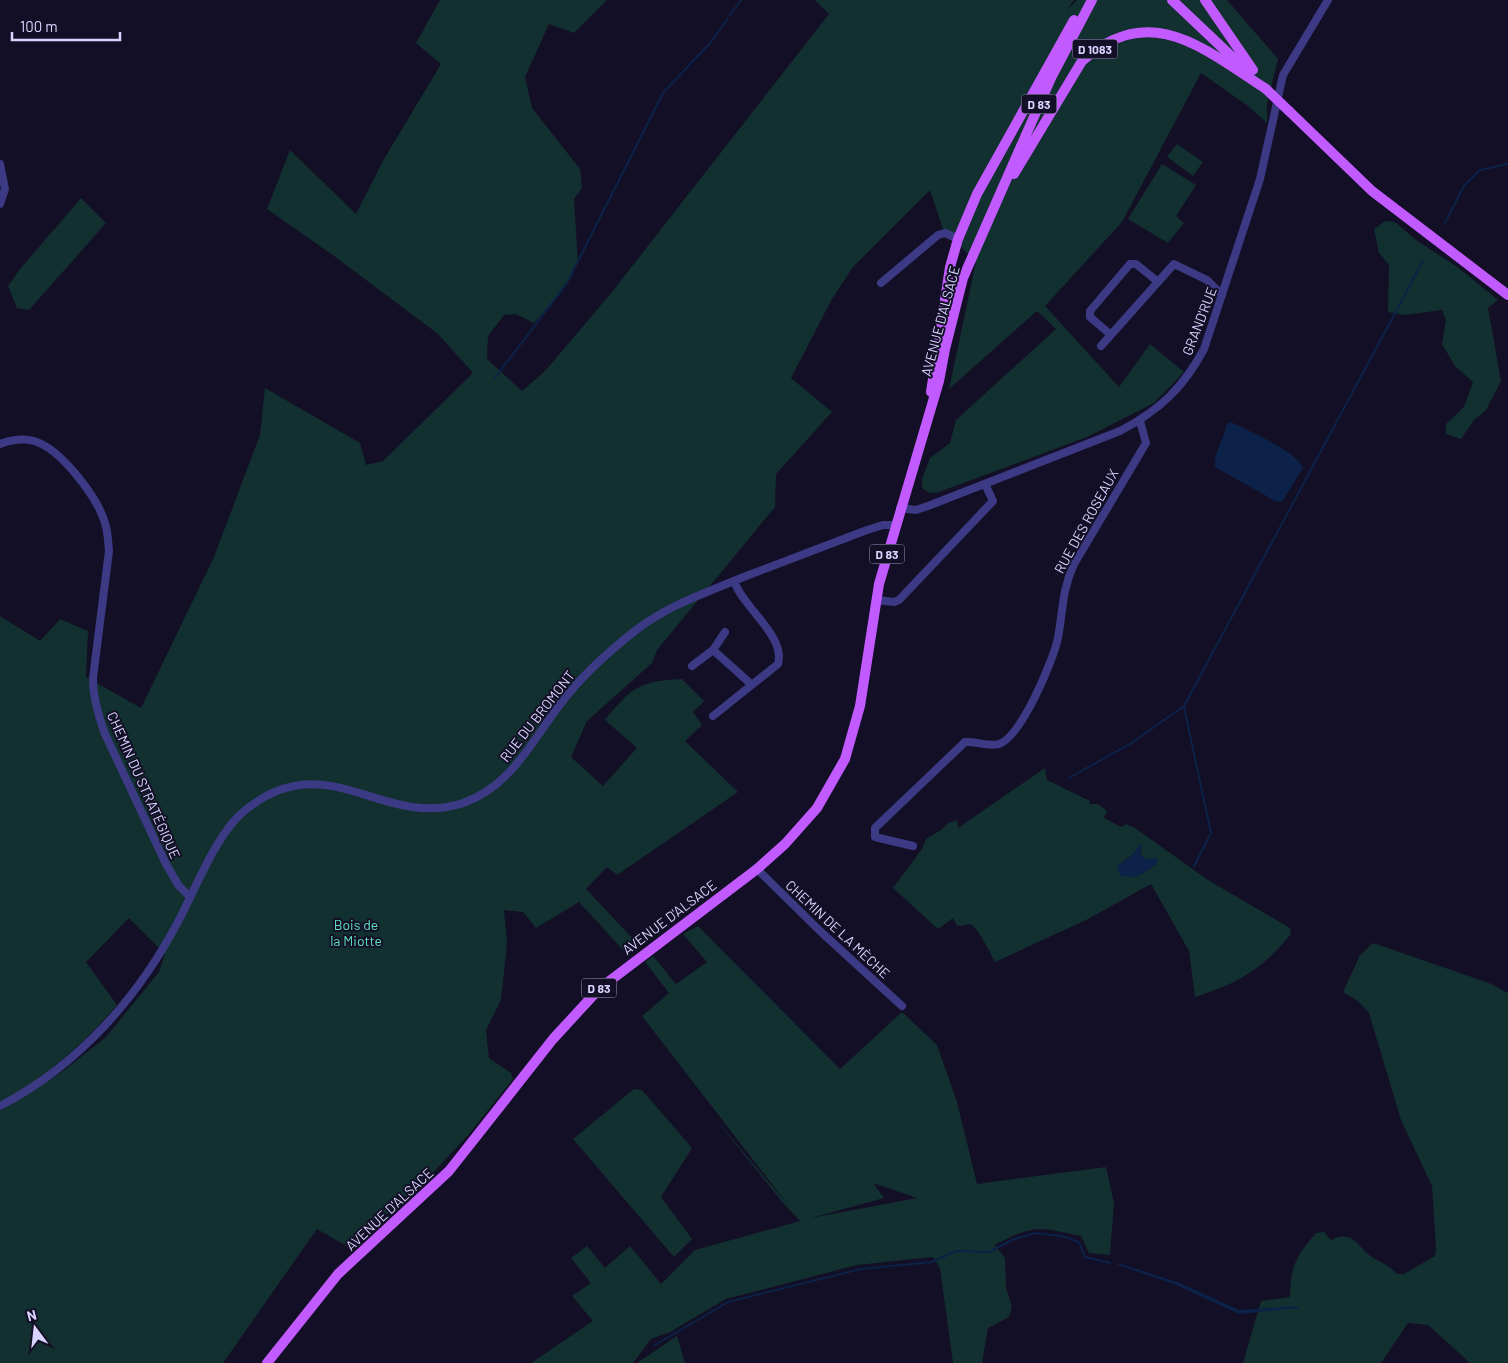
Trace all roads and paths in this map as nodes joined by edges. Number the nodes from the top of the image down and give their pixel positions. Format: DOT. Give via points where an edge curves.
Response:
graph roads {
  1 [pos="1085,0"];
  2 [pos="1092,0"];
  3 [pos="1172,0"];
  4 [pos="1205,0"];
  5 [pos="1328,0"];
  6 [pos="1266,89"];
  7 [pos="0,164"];
  8 [pos="0,204"];
  9 [pos="991,210"];
  10 [pos="958,239"];
  11 [pos="1157,281"];
  12 [pos="882,283"];
  13 [pos="1222,295"];
  14 [pos="1508,295"];
  15 [pos="1111,335"];
  16 [pos="1101,346"];
  17 [pos="929,411"];
  18 [pos="1140,421"];
  19 [pos="0,444"];
  20 [pos="985,484"];
  21 [pos="900,508"];
  22 [pos="895,525"];
  23 [pos="734,581"];
  24 [pos="876,600"];
  25 [pos="725,632"];
  26 [pos="713,650"];
  27 [pos="692,666"];
  28 [pos="751,684"];
  29 [pos="713,716"];
  30 [pos="913,846"];
  31 [pos="757,869"];
  32 [pos="190,897"];
  33 [pos="902,1006"];
  34 [pos="0,1106"];
  35 [pos="267,1363"];
  1 -- 10 [label="main road, D 83" via="977,194"];
  2 -- 9 [label="main road, D 83" via="1051,78"];
  3 -- 6 [label="main road, D 1083"];
  4 -- 6 [label="main road, D 1083"];
  5 -- 13 [label="street, GRAND'RUE" via="1283,75 1260,179"];
  6 -- 9 [label="main road, D 1083" via="1189,39 1161,30 1137,30 1116,36 1082,61"];
  6 -- 14 [label="main road, D 1083, bridge" via="1372,191"];
  7 -- 8 [label="street" via="5,189"];
  9 -- 17 [label="main road, AVENUE D'ALSACE / D 83" via="963,278"];
  10 -- 12 [label="street" via="945,233 938,235"];
  10 -- 17 [label="main road, AVENUE D'ALSACE / D 83" via="950,267"];
  11 -- 13 [label="street" via="1170,265 1177,264 1207,280"];
  11 -- 15 [label="street"];
  11 -- 15 [label="street" via="1136,264 1130,264 1090,311 1090,317"];
  13 -- 18 [label="street, GRAND'RUE" via="1204,349 1190,374 1165,403"];
  15 -- 16 [label="street"];
  17 -- 21 [label="main road, AVENUE D'ALSACE / D 83"];
  18 -- 20 [label="street, GRAND'RUE"];
  18 -- 30 [label="street, RUE DES ROSEAUX" via="1146,443 1065,584 1057,640 1032,704 1018,729 997,745 965,742 875,828 875,837"];
  19 -- 32 [label="street, CHEMIN DU STRATÉGIQUE" via="26,439 48,448 69,467 100,510 109,551 93,678 97,713 166,864"];
  20 -- 21 [label="street, GRAND'RUE" via="916,510"];
  20 -- 24 [label="street" via="993,501 898,600"];
  21 -- 22 [label="main road, AVENUE D'ALSACE / D 83"];
  22 -- 23 [label="street, RUE DU BROMONT" via="867,530"];
  22 -- 24 [label="main road, AVENUE D'ALSACE / D 83"];
  23 -- 28 [label="street" via="777,644 780,655 778,664"];
  23 -- 32 [label="street, RUE DU BROMONT" via="670,606 636,630 590,670 569,693 517,765 484,794 461,804 423,809 325,784 300,785 271,793 234,820"];
  24 -- 31 [label="main road, AVENUE D'ALSACE / D 83" via="860,706 844,759 828,792 808,820"];
  25 -- 26 [label="street"];
  26 -- 27 [label="street"];
  26 -- 28 [label="street"];
  28 -- 29 [label="street"];
  31 -- 33 [label="street, CHEMIN DE LA MÈCHE"];
  31 -- 35 [label="main road, AVENUE D'ALSACE / D 83" via="599,989 553,1039 462,1157 338,1274"];
  32 -- 34 [label="street, RUE DU BROMONT" via="164,946 132,995 96,1036 60,1067"];
}
